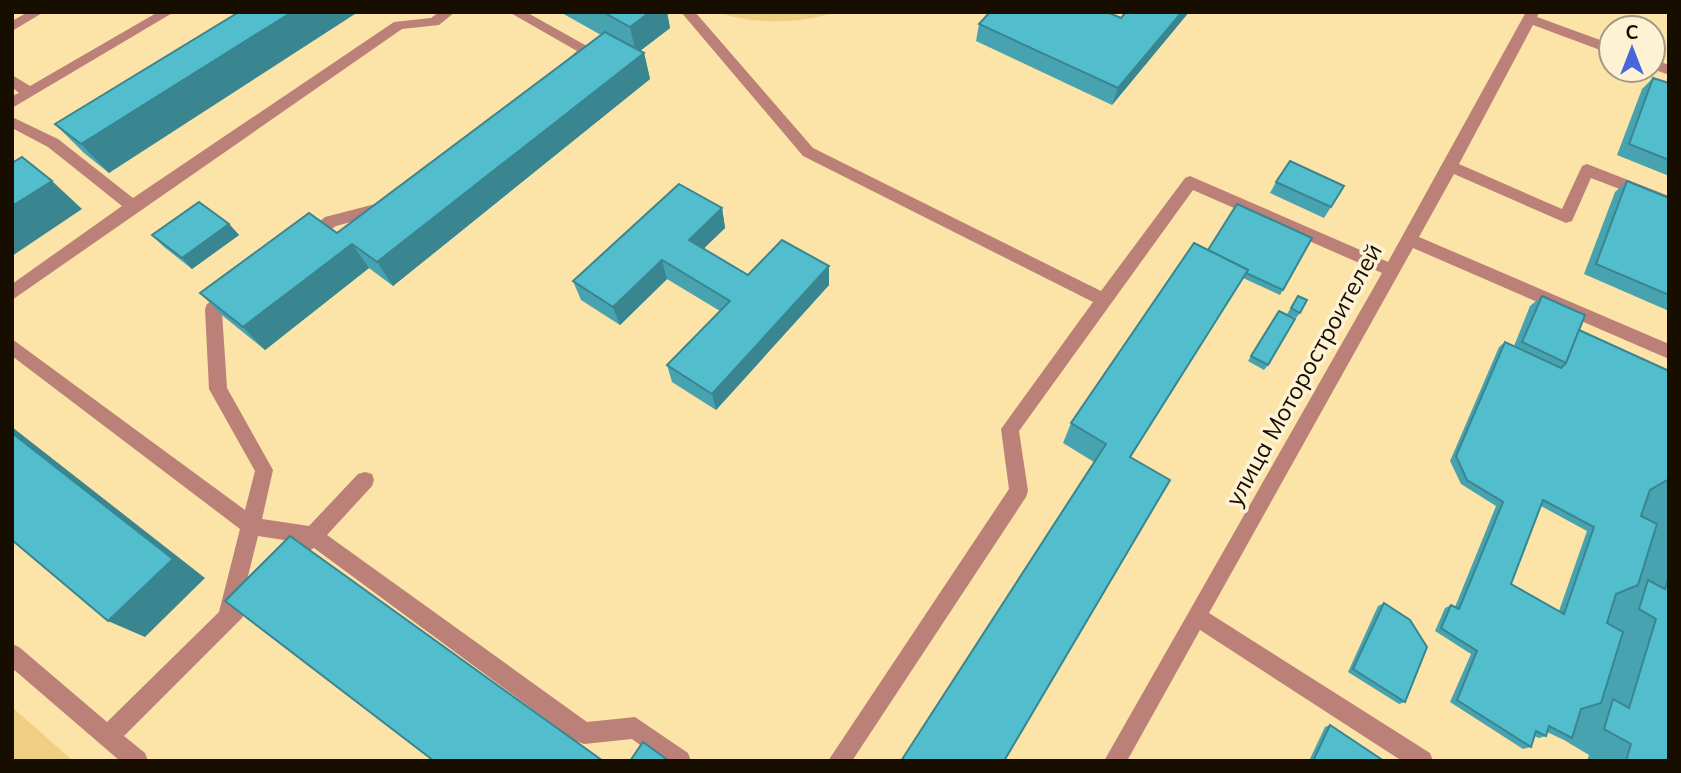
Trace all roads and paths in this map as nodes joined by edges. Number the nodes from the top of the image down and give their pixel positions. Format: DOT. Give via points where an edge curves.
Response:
graph roads {
  1 [pos="38,12"];
  2 [pos="168,12"];
  3 [pos="449,12"];
  4 [pos="515,12"];
  5 [pos="687,12"];
  6 [pos="1531,16"];
  7 [pos="12,27"];
  8 [pos="1597,43"];
  9 [pos="565,67"];
  10 [pos="12,80"];
  11 [pos="29,93"];
  12 [pos="12,103"];
  13 [pos="12,122"];
  14 [pos="1449,166"];
  15 [pos="401,194"];
  16 [pos="1669,202"];
  17 [pos="133,206"];
  18 [pos="1409,240"];
  19 [pos="288,253"];
  20 [pos="1390,270"];
  21 [pos="246,285"];
  22 [pos="12,293"];
  23 [pos="1102,299"];
  24 [pos="12,346"];
  25 [pos="1669,352"];
  26 [pos="365,480"];
  27 [pos="251,526"];
  28 [pos="313,537"];
  29 [pos="294,555"];
  30 [pos="256,591"];
  31 [pos="1196,616"];
  32 [pos="228,618"];
  33 [pos="12,654"];
  34 [pos="108,736"];
  35 [pos="137,761"];
  36 [pos="680,761"];
  37 [pos="839,761"];
  38 [pos="1115,761"];
  39 [pos="1422,761"];
  1 -- 7 [label="street"];
  2 -- 11 [label="street"];
  3 -- 17 [label="street" via="433,22 399,24"];
  4 -- 9 [label="street" via="587,50"];
  5 -- 23 [label="street" via="808,152"];
  6 -- 8 [label="street"];
  6 -- 14 [label="street, улица Моторостроителей"];
  10 -- 11 [label="street"];
  11 -- 12 [label="street"];
  13 -- 17 [label="street" via="53,144"];
  14 -- 16 [label="street" via="1566,217 1587,170"];
  14 -- 18 [label="street, улица Моторостроителей"];
  15 -- 19 [label="street" via="379,211 331,221"];
  17 -- 22 [label="street"];
  18 -- 20 [label="street, улица Моторостроителей"];
  18 -- 25 [label="street"];
  20 -- 23 [label="street" via="1190,182"];
  20 -- 31 [label="street, улица Моторостроителей"];
  21 -- 27 [label="street" via="214,309 218,389 264,470"];
  23 -- 37 [label="street" via="1010,429 1019,491"];
  24 -- 27 [label="street"];
  26 -- 28 [label="street"];
  27 -- 28 [label="street"];
  27 -- 32 [label="street"];
  28 -- 29 [label="street"];
  28 -- 36 [label="street" via="584,733 635,728"];
  30 -- 32 [label="street"];
  31 -- 38 [label="street, улица Моторостроителей"];
  31 -- 39 [label="street"];
  32 -- 34 [label="street"];
  33 -- 34 [label="street"];
  34 -- 35 [label="street"];
}
